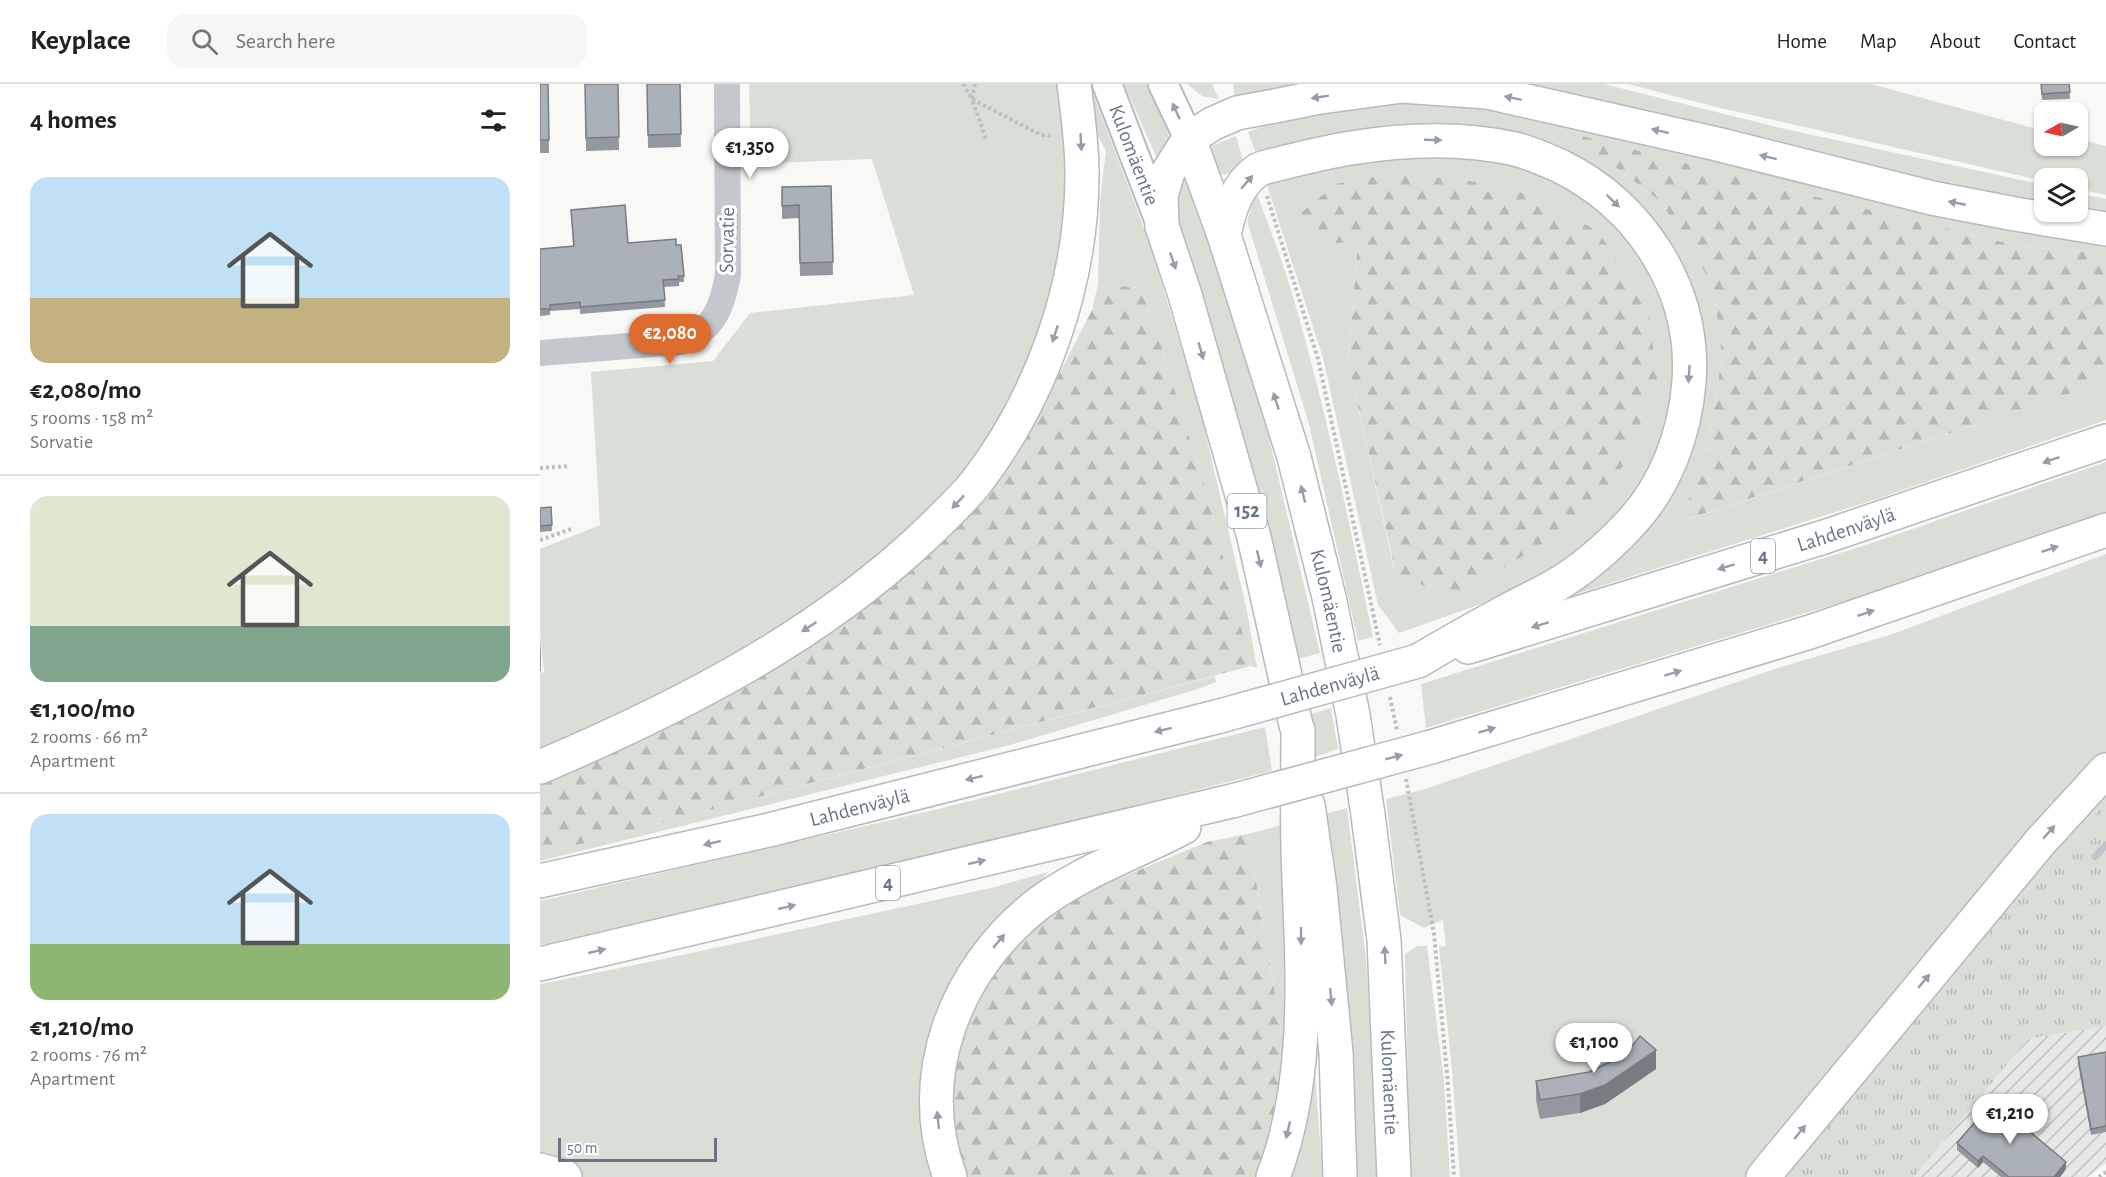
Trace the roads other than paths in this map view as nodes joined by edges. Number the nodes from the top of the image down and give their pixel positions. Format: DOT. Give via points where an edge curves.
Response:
graph roads {
  1 [pos="727,84"];
  2 [pos="1074,84"];
  3 [pos="1107,84"];
  4 [pos="1163,84"];
  5 [pos="1189,139"];
  6 [pos="1162,226"];
  7 [pos="2106,229"];
  8 [pos="1224,235"];
  9 [pos="540,353"];
  10 [pos="2106,441"];
  11 [pos="2106,530"];
  12 [pos="1418,661"];
  13 [pos="1298,730"];
  14 [pos="540,767"];
  15 [pos="2106,770"];
  16 [pos="1236,800"];
  17 [pos="540,881"];
  18 [pos="540,964"];
  19 [pos="540,1170"];
  20 [pos="565,1177"];
  21 [pos="950,1177"];
  22 [pos="1273,1177"];
  23 [pos="1340,1177"];
  24 [pos="1394,1177"];
  25 [pos="1763,1177"];
  1 -- 9 [label="street, Sorvatie" via="728,275 715,318 699,335 679,342"];
  2 -- 14 [label="main road, one-way" via="1082,176 1070,277 1055,336 1030,393 974,484 890,568 836,610 711,685"];
  3 -- 6 [label="main road, Kulomäentie / 152"];
  5 -- 4 [label="main road, Kulomäentie, one-way"];
  5 -- 6 [label="main road" via="1168,172 1161,196"];
  7 -- 5 [label="main road, one-way" via="1932,198 1487,92 1402,86 1324,96 1237,113"];
  5 -- 8 [label="main road, Kulomäentie"];
  6 -- 13 [label="main road, Kulomäentie / 152, one-way" via="1254,537"];
  8 -- 12 [label="main road, one-way" via="1230,206 1259,169 1371,144 1455,141 1518,150 1580,176 1635,222 1663,262 1676,292 1690,364 1683,426 1654,491 1630,524 1560,583"];
  24 -- 8 [label="main road, Kulomäentie, one-way" via="1384,940 1353,715 1294,457"];
  10 -- 12 [label="main road, Lahdenväylä / 4, one-way" via="1824,537"];
  16 -- 11 [label="main road, 4, one-way, bridge" via="1431,747 1810,632"];
  12 -- 17 [label="main road, Lahdenväylä / 4, one-way, bridge" via="1220,716 769,830"];
  13 -- 22 [label="main road, one-way" via="1302,985 1299,1050 1291,1116"];
  13 -- 23 [label="main road, Kulomäentie / 152, one-way" via="1320,888 1336,1053"];
  25 -- 15 [label="main road, one-way" via="2041,841"];
  18 -- 16 [label="main road, 4, one-way"];
  21 -- 16 [label="main road, one-way" via="937,1110 940,1062 946,1031 960,996 979,966 1010,929 1056,893 1092,871"];
  19 -- 20 [label="main road"];
}
